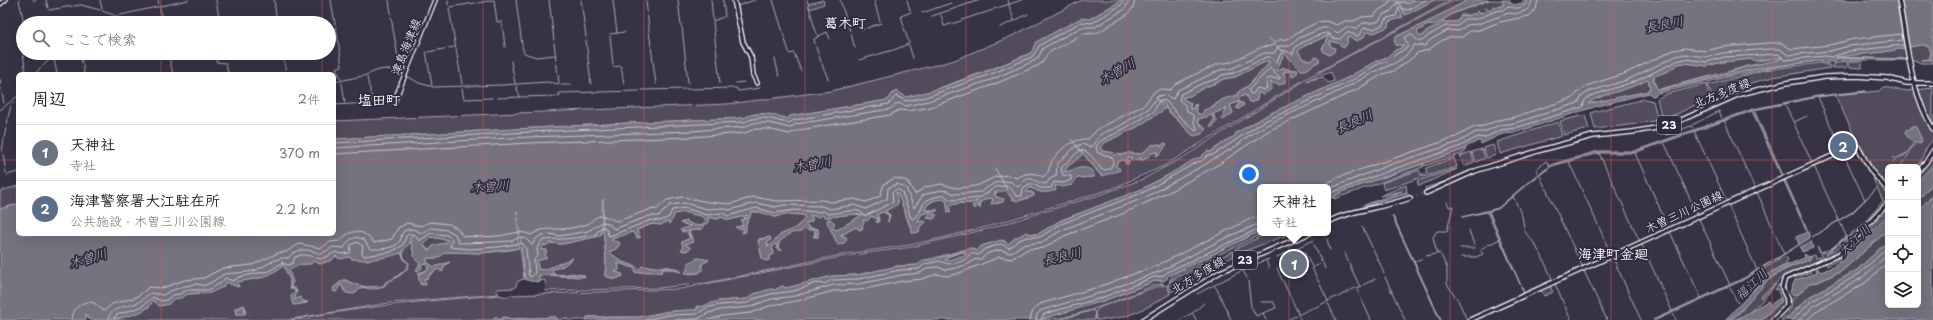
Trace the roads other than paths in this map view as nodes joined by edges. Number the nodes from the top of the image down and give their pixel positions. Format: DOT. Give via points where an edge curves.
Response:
graph roads {
  1 [pos="5,0"];
  2 [pos="435,0"];
  3 [pos="734,0"];
  4 [pos="1898,0"];
  5 [pos="0,4"];
  6 [pos="757,83"];
  7 [pos="1914,83"];
  8 [pos="1933,83"];
  9 [pos="394,102"];
  10 [pos="1933,129"];
  11 [pos="1933,151"];
  12 [pos="1921,168"];
  13 [pos="1885,187"];
  14 [pos="1426,193"];
  15 [pos="1410,198"];
  16 [pos="1885,206"];
  17 [pos="1331,221"];
  18 [pos="1303,236"];
  19 [pos="1143,320"];
  20 [pos="1470,320"];
  21 [pos="1773,320"];
  1 -- 5 [label="main road"];
  2 -- 9 [label="main road, 津島海津線"];
  3 -- 6 [label="main road" via="743,42 751,57 753,76"];
  4 -- 7 [label="main road"];
  7 -- 8 [label="main road, 北方多度線"];
  7 -- 10 [label="main road"];
  7 -- 14 [label="main road, 北方多度線 / 23" via="1880,77 1840,76 1774,85 1731,97 1662,127 1580,139 1541,150 1475,171"];
  11 -- 12 [label="main road"];
  13 -- 20 [label="main road, 木曽三川公園線" via="1871,171 1857,146"];
  15 -- 17 [label="main road" via="1350,213"];
  16 -- 21 [label="main road" via="1840,254 1785,278 1782,288 1787,306"];
  18 -- 19 [label="main road, 北方多度線 / 23" via="1220,272"];
}
